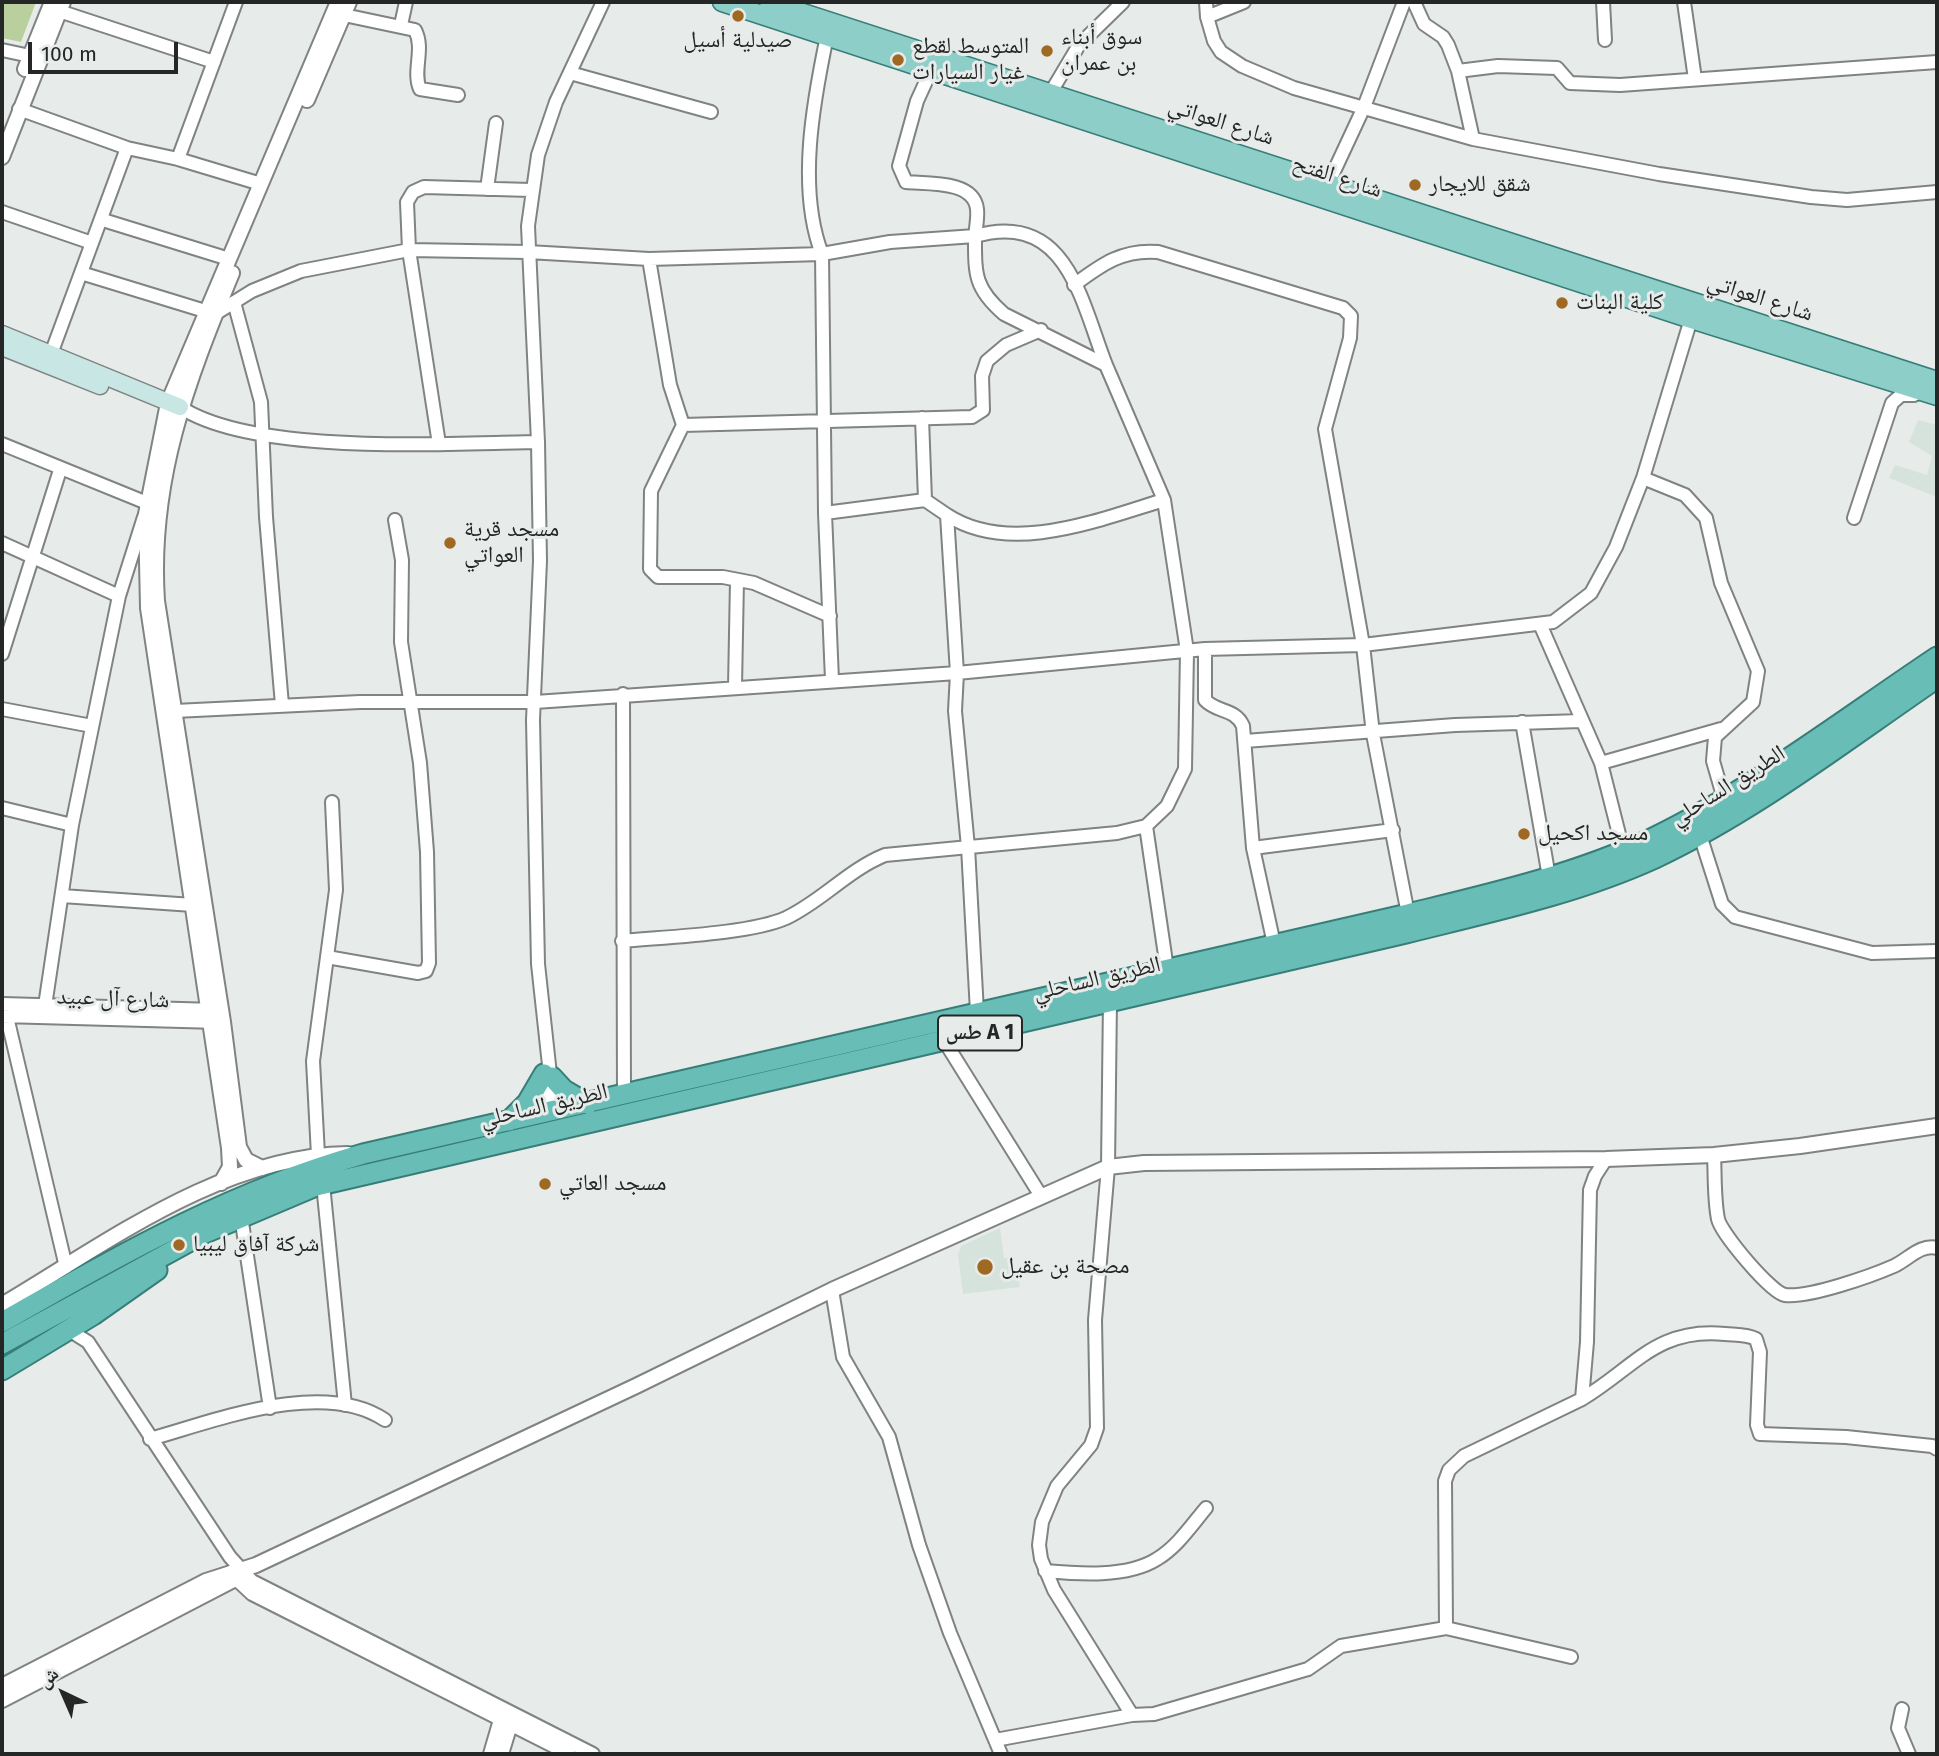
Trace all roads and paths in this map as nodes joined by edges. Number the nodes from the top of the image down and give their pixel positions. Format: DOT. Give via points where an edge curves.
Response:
graph roads {
  1 [pos="236,2"];
  2 [pos="405,2"];
  3 [pos="603,2"];
  4 [pos="769,2"];
  5 [pos="1123,2"];
  6 [pos="1206,2"];
  7 [pos="1244,2"];
  8 [pos="1404,2"];
  9 [pos="1414,2"];
  10 [pos="1603,2"];
  11 [pos="1684,2"];
  12 [pos="728,3"];
  13 [pos="58,5"];
  14 [pos="344,6"];
  15 [pos="1207,17"];
  16 [pos="401,25"];
  17 [pos="827,36"];
  18 [pos="1605,40"];
  19 [pos="2,50"];
  20 [pos="30,57"];
  21 [pos="214,62"];
  22 [pos="1937,62"];
  23 [pos="934,63"];
  24 [pos="1458,71"];
  25 [pos="570,73"];
  26 [pos="1695,79"];
  27 [pos="1051,92"];
  28 [pos="458,95"];
  29 [pos="1364,107"];
  30 [pos="19,109"];
  31 [pos="711,112"];
  32 [pos="496,123"];
  33 [pos="2,131"];
  34 [pos="1473,139"];
  35 [pos="127,148"];
  36 [pos="2,157"];
  37 [pos="178,159"];
  38 [pos="1329,182"];
  39 [pos="261,184"];
  40 [pos="487,189"];
  41 [pos="531,190"];
  42 [pos="1937,192"];
  43 [pos="2,212"];
  44 [pos="103,220"];
  45 [pos="975,236"];
  46 [pos="1482,242"];
  47 [pos="92,243"];
  48 [pos="409,250"];
  49 [pos="528,251"];
  50 [pos="822,254"];
  51 [pos="229,259"];
  52 [pos="649,259"];
  53 [pos="81,273"];
  54 [pos="1074,285"];
  55 [pos="234,302"];
  56 [pos="210,313"];
  57 [pos="1691,319"];
  58 [pos="1041,330"];
  59 [pos="2,334"];
  60 [pos="2,347"];
  61 [pos="1807,347"];
  62 [pos="51,354"];
  63 [pos="1106,366"];
  64 [pos="1937,381"];
  65 [pos="1928,393"];
  66 [pos="177,411"];
  67 [pos="922,418"];
  68 [pos="824,424"];
  69 [pos="683,425"];
  70 [pos="264,435"];
  71 [pos="538,442"];
  72 [pos="2,444"];
  73 [pos="439,444"];
  74 [pos="60,470"];
  75 [pos="1643,478"];
  76 [pos="925,500"];
  77 [pos="1164,500"];
  78 [pos="146,508"];
  79 [pos="825,513"];
  80 [pos="947,514"];
  81 [pos="1854,518"];
  82 [pos="395,520"];
  83 [pos="2,543"];
  84 [pos="33,557"];
  85 [pos="737,580"];
  86 [pos="119,596"];
  87 [pos="830,617"];
  88 [pos="1540,624"];
  89 [pos="1363,645"];
  90 [pos="1205,649"];
  91 [pos="1187,651"];
  92 [pos="2,654"];
  93 [pos="1937,656"];
  94 [pos="957,673"];
  95 [pos="1937,678"];
  96 [pos="832,680"];
  97 [pos="735,687"];
  98 [pos="623,694"];
  99 [pos="534,702"];
  100 [pos="410,703"];
  101 [pos="282,705"];
  102 [pos="2,709"];
  103 [pos="175,711"];
  104 [pos="1581,721"];
  105 [pos="1522,722"];
  106 [pos="92,726"];
  107 [pos="1721,729"];
  108 [pos="1374,734"];
  109 [pos="1245,741"];
  110 [pos="1601,763"];
  111 [pos="1724,799"];
  112 [pos="332,802"];
  113 [pos="2,808"];
  114 [pos="72,825"];
  115 [pos="1146,826"];
  116 [pos="1393,830"];
  117 [pos="1700,835"];
  118 [pos="968,847"];
  119 [pos="1253,848"];
  120 [pos="1623,850"];
  121 [pos="1549,877"];
  122 [pos="62,896"];
  123 [pos="193,905"];
  124 [pos="1408,914"];
  125 [pos="622,941"];
  126 [pos="1274,944"];
  127 [pos="1937,951"];
  128 [pos="327,957"];
  129 [pos="1167,969"];
  130 [pos="1110,1000"];
  131 [pos="2,1004"];
  132 [pos="45,1006"];
  133 [pos="977,1012"];
  134 [pos="4,1016"];
  135 [pos="215,1016"];
  136 [pos="945,1042"];
  137 [pos="547,1069"];
  138 [pos="624,1096"];
  139 [pos="588,1104"];
  140 [pos="550,1112"];
  141 [pos="509,1121"];
  142 [pos="1937,1126"];
  143 [pos="363,1154"];
  144 [pos="318,1155"];
  145 [pos="1714,1155"];
  146 [pos="1606,1159"];
  147 [pos="1108,1167"];
  148 [pos="262,1168"];
  149 [pos="221,1183"];
  150 [pos="323,1184"];
  151 [pos="1041,1196"];
  152 [pos="241,1216"];
  153 [pos="205,1233"];
  154 [pos="1937,1248"];
  155 [pos="66,1267"];
  156 [pos="832,1290"];
  157 [pos="2,1305"];
  158 [pos="2,1322"];
  159 [pos="68,1330"];
  160 [pos="2,1344"];
  161 [pos="2,1370"];
  162 [pos="1582,1399"];
  163 [pos="345,1405"];
  164 [pos="270,1408"];
  165 [pos="385,1420"];
  166 [pos="150,1439"];
  167 [pos="1937,1449"];
  168 [pos="1206,1508"];
  169 [pos="240,1569"];
  170 [pos="1045,1571"];
  171 [pos="1446,1628"];
  172 [pos="1571,1657"];
  173 [pos="2,1686"];
  174 [pos="2,1700"];
  175 [pos="1902,1709"];
  176 [pos="1132,1715"];
  177 [pos="507,1717"];
  178 [pos="995,1740"];
  179 [pos="490,1754"];
  180 [pos="502,1754"];
  181 [pos="569,1754"];
  182 [pos="593,1754"];
  183 [pos="1001,1754"];
  184 [pos="1909,1754"];
  1 -- 21 [label="street"];
  2 -- 16 [label="street"];
  3 -- 25 [label="street"];
  4 -- 23 [label="main road, شارع العواتي"];
  5 -- 27 [label="street" via="1079,45"];
  6 -- 15 [label="street"];
  7 -- 15 [label="street"];
  8 -- 29 [label="street"];
  9 -- 24 [label="street" via="1424,24 1443,37"];
  10 -- 18 [label="street"];
  11 -- 26 [label="street"];
  12 -- 17 [label="main road, شارع الفتح"];
  13 -- 20 [label="street"];
  13 -- 21 [label="street"];
  13 -- 30 [label="street"];
  14 -- 16 [label="street"];
  14 -- 39 [label="street"];
  14 -- 56 [label="street"];
  15 -- 29 [label="street" via="1221,52 1242,66 1294,88"];
  16 -- 28 [label="street" via="418,34 420,89"];
  17 -- 23 [label="main road, شارع الفتح"];
  17 -- 50 [label="street" via="808,198"];
  19 -- 20 [label="street"];
  20 -- 33 [label="street"];
  21 -- 37 [label="street"];
  22 -- 26 [label="street"];
  23 -- 27 [label="main road, شارع العواتي"];
  23 -- 45 [label="street" via="917,101 899,166 905,182 970,193 978,209"];
  23 -- 46 [label="main road, شارع الفتح"];
  24 -- 26 [label="street" via="1549,67 1561,69 1570,83 1620,85"];
  24 -- 34 [label="street"];
  25 -- 31 [label="street"];
  25 -- 41 [label="street" via="538,155"];
  27 -- 38 [label="main road, شارع العواتي"];
  29 -- 34 [label="street"];
  29 -- 38 [label="street"];
  30 -- 35 [label="street"];
  30 -- 36 [label="street"];
  32 -- 40 [label="street"];
  34 -- 42 [label="street" via="1811,197 1847,200"];
  35 -- 37 [label="street"];
  35 -- 44 [label="street"];
  37 -- 39 [label="street"];
  38 -- 46 [label="main road, شارع العواتي"];
  39 -- 51 [label="street"];
  40 -- 41 [label="street"];
  40 -- 48 [label="street" via="424,187 413,192 407,202"];
  41 -- 49 [label="street"];
  43 -- 47 [label="street"];
  44 -- 47 [label="street"];
  44 -- 51 [label="street"];
  45 -- 50 [label="street" via="890,242"];
  45 -- 54 [label="street" via="1009,233 1035,237 1054,250"];
  45 -- 58 [label="street" via="975,275 984,294 1004,314"];
  46 -- 57 [label="main road, شارع الفتح"];
  46 -- 61 [label="main road, شارع العواتي"];
  47 -- 53 [label="street"];
  48 -- 49 [label="street"];
  48 -- 55 [label="street" via="301,271"];
  48 -- 73 [label="street"];
  49 -- 52 [label="street"];
  49 -- 71 [label="street"];
  50 -- 52 [label="street"];
  50 -- 68 [label="street"];
  51 -- 56 [label="street"];
  52 -- 69 [label="street" via="670,385"];
  53 -- 56 [label="street"];
  53 -- 62 [label="street"];
  54 -- 63 [label="street"];
  54 -- 89 [label="street" via="1122,254 1158,252 1343,308 1351,316 1350,338 1325,429"];
  55 -- 56 [label="street"];
  55 -- 70 [label="street" via="257,386"];
  56 -- 66 [label="street"];
  57 -- 61 [label="main road, شارع الفتح"];
  57 -- 75 [label="street"];
  58 -- 63 [label="street"];
  58 -- 67 [label="street" via="993,354 984,368 984,404 979,414 962,419"];
  59 -- 62 [label="main road"];
  60 -- 66 [label="main road"];
  61 -- 64 [label="main road, شارع العواتي"];
  61 -- 65 [label="main road, شارع الفتح"];
  62 -- 66 [label="main road"];
  63 -- 77 [label="street"];
  65 -- 81 [label="street" via="1901,395 1892,403"];
  66 -- 70 [label="street"];
  66 -- 78 [label="street"];
  66 -- 103 [label="street" via="158,506 155,569"];
  67 -- 68 [label="street"];
  67 -- 76 [label="street"];
  68 -- 69 [label="street"];
  68 -- 79 [label="street"];
  69 -- 85 [label="street" via="651,491 650,569 658,577"];
  70 -- 73 [label="street"];
  70 -- 101 [label="street"];
  71 -- 73 [label="street"];
  71 -- 99 [label="street" via="540,561"];
  72 -- 74 [label="street"];
  74 -- 78 [label="street"];
  74 -- 84 [label="street"];
  75 -- 88 [label="street" via="1616,547 1591,593 1565,616"];
  75 -- 107 [label="street" via="1685,495 1706,518 1721,583 1756,664 1758,686 1753,702"];
  76 -- 79 [label="street"];
  76 -- 80 [label="street"];
  77 -- 80 [label="street" via="1045,532 967,528"];
  77 -- 91 [label="street"];
  78 -- 86 [label="street"];
  78 -- 123 [label="street" via="148,608"];
  79 -- 87 [label="street"];
  80 -- 94 [label="street"];
  82 -- 100 [label="street" via="402,560 401,642"];
  83 -- 84 [label="street"];
  84 -- 86 [label="street"];
  84 -- 92 [label="street"];
  85 -- 87 [label="street"];
  85 -- 97 [label="street"];
  86 -- 106 [label="street"];
  87 -- 96 [label="street"];
  88 -- 89 [label="street"];
  88 -- 104 [label="street"];
  89 -- 90 [label="street"];
  89 -- 108 [label="street"];
  90 -- 91 [label="street"];
  90 -- 109 [label="street" via="1205,700 1240,719"];
  91 -- 94 [label="street"];
  91 -- 115 [label="street" via="1185,769 1167,806"];
  93 -- 111 [label="highway, الطريق الساحلي / طس A 1"];
  94 -- 96 [label="street"];
  94 -- 118 [label="street" via="955,711"];
  95 -- 117 [label="highway, الطريق الساحلي / طس A 1"];
  96 -- 97 [label="street"];
  97 -- 98 [label="street"];
  98 -- 99 [label="street"];
  98 -- 125 [label="street"];
  99 -- 100 [label="street"];
  99 -- 137 [label="street" via="538,964"];
  100 -- 101 [label="street"];
  100 -- 128 [label="street" via="427,852 428,968 422,974"];
  101 -- 103 [label="street"];
  102 -- 106 [label="street"];
  103 -- 135 [label="street"];
  104 -- 105 [label="street"];
  104 -- 110 [label="street"];
  105 -- 108 [label="street"];
  105 -- 121 [label="street"];
  106 -- 114 [label="street"];
  107 -- 110 [label="street"];
  107 -- 111 [label="street" via="1712,750"];
  108 -- 109 [label="street"];
  108 -- 116 [label="street"];
  109 -- 119 [label="street"];
  110 -- 120 [label="street"];
  111 -- 120 [label="highway, الطريق الساحلي / طس A 1"];
  112 -- 128 [label="street" via="336,890"];
  113 -- 114 [label="street"];
  114 -- 122 [label="street"];
  115 -- 118 [label="street"];
  115 -- 129 [label="street"];
  116 -- 119 [label="street"];
  116 -- 124 [label="street"];
  117 -- 127 [label="street" via="1722,904 1734,917 1872,953"];
  117 -- 130 [label="highway, الطريق الساحلي / طس A 1" via="1606,877 1538,900"];
  118 -- 125 [label="street" via="886,855 863,864 785,919"];
  118 -- 133 [label="street"];
  119 -- 126 [label="street"];
  120 -- 121 [label="highway, الطريق الساحلي / طس A 1"];
  121 -- 124 [label="highway, الطريق الساحلي / طس A 1"];
  122 -- 123 [label="street"];
  122 -- 132 [label="street"];
  123 -- 135 [label="street"];
  124 -- 126 [label="highway, الطريق الساحلي / طس A 1"];
  125 -- 138 [label="street"];
  126 -- 129 [label="highway, الطريق الساحلي / طس A 1"];
  128 -- 144 [label="street" via="313,1061"];
  129 -- 133 [label="highway, الطريق الساحلي / طس A 1"];
  130 -- 136 [label="highway, الطريق الساحلي / طس A 1"];
  130 -- 147 [label="street"];
  131 -- 132 [label="street, شارع آل عبيد"];
  132 -- 135 [label="street, شارع آل عبيد"];
  133 -- 138 [label="highway, الطريق الساحلي / طس A 1"];
  134 -- 135 [label="street, شارع آل عبيد"];
  134 -- 155 [label="street"];
  135 -- 148 [label="street" via="239,1147 246,1160"];
  135 -- 149 [label="street" via="230,1157 229,1171"];
  136 -- 150 [label="highway, الطريق الساحلي / طس A 1"];
  136 -- 151 [label="street"];
  137 -- 139 [label="highway" via="564,1090"];
  137 -- 140 [label="street"];
  137 -- 141 [label="highway" via="527,1103"];
  138 -- 139 [label="highway, الطريق الساحلي / طس A 1"];
  139 -- 140 [label="highway, الطريق الساحلي / طس A 1"];
  140 -- 141 [label="highway, الطريق الساحلي / طس A 1"];
  141 -- 143 [label="highway, الطريق الساحلي / طس A 1"];
  142 -- 145 [label="street"];
  143 -- 144 [label="street"];
  143 -- 158 [label="highway, الطريق الساحلي / طس A 1" via="309,1170 189,1219"];
  144 -- 148 [label="street"];
  145 -- 146 [label="street"];
  145 -- 154 [label="street" via="1718,1219 1724,1235 1773,1289 1784,1295 1827,1289 1894,1265 1926,1247"];
  146 -- 147 [label="street"];
  146 -- 162 [label="street" via="1590,1190"];
  147 -- 151 [label="street"];
  147 -- 170 [label="street" via="1095,1320 1097,1428 1091,1445 1057,1486 1042,1522 1039,1545"];
  148 -- 149 [label="street"];
  149 -- 155 [label="street"];
  150 -- 152 [label="highway, الطريق الساحلي / طس A 1"];
  150 -- 163 [label="street"];
  151 -- 156 [label="street"];
  152 -- 153 [label="highway, الطريق الساحلي / طس A 1"];
  152 -- 164 [label="street"];
  153 -- 159 [label="highway"];
  153 -- 160 [label="highway, الطريق الساحلي / طس A 1"];
  155 -- 157 [label="street"];
  156 -- 169 [label="street"];
  156 -- 178 [label="street" via="843,1357 889,1437 919,1545"];
  159 -- 161 [label="highway"];
  159 -- 166 [label="street" via="88,1342"];
  162 -- 167 [label="street" via="1640,1354 1681,1335 1696,1331 1748,1336 1756,1339 1760,1352 1760,1434 1846,1437"];
  162 -- 171 [label="street" via="1464,1456 1449,1471 1445,1481"];
  163 -- 164 [label="street"];
  163 -- 165 [label="street" via="372,1411"];
  164 -- 166 [label="street"];
  166 -- 169 [label="street"];
  168 -- 170 [label="street" via="1175,1545 1146,1565 1076,1574"];
  169 -- 173 [label="street" via="150,1608"];
  169 -- 174 [label="street"];
  169 -- 177 [label="street" via="252,1594"];
  170 -- 176 [label="street"];
  171 -- 172 [label="street"];
  171 -- 176 [label="street" via="1341,1646 1308,1669 1202,1702"];
  175 -- 184 [label="street" via="1898,1728"];
  176 -- 178 [label="street"];
  177 -- 179 [label="street"];
  177 -- 180 [label="street"];
  177 -- 181 [label="street"];
  177 -- 182 [label="street"];
  178 -- 183 [label="street"];
}
